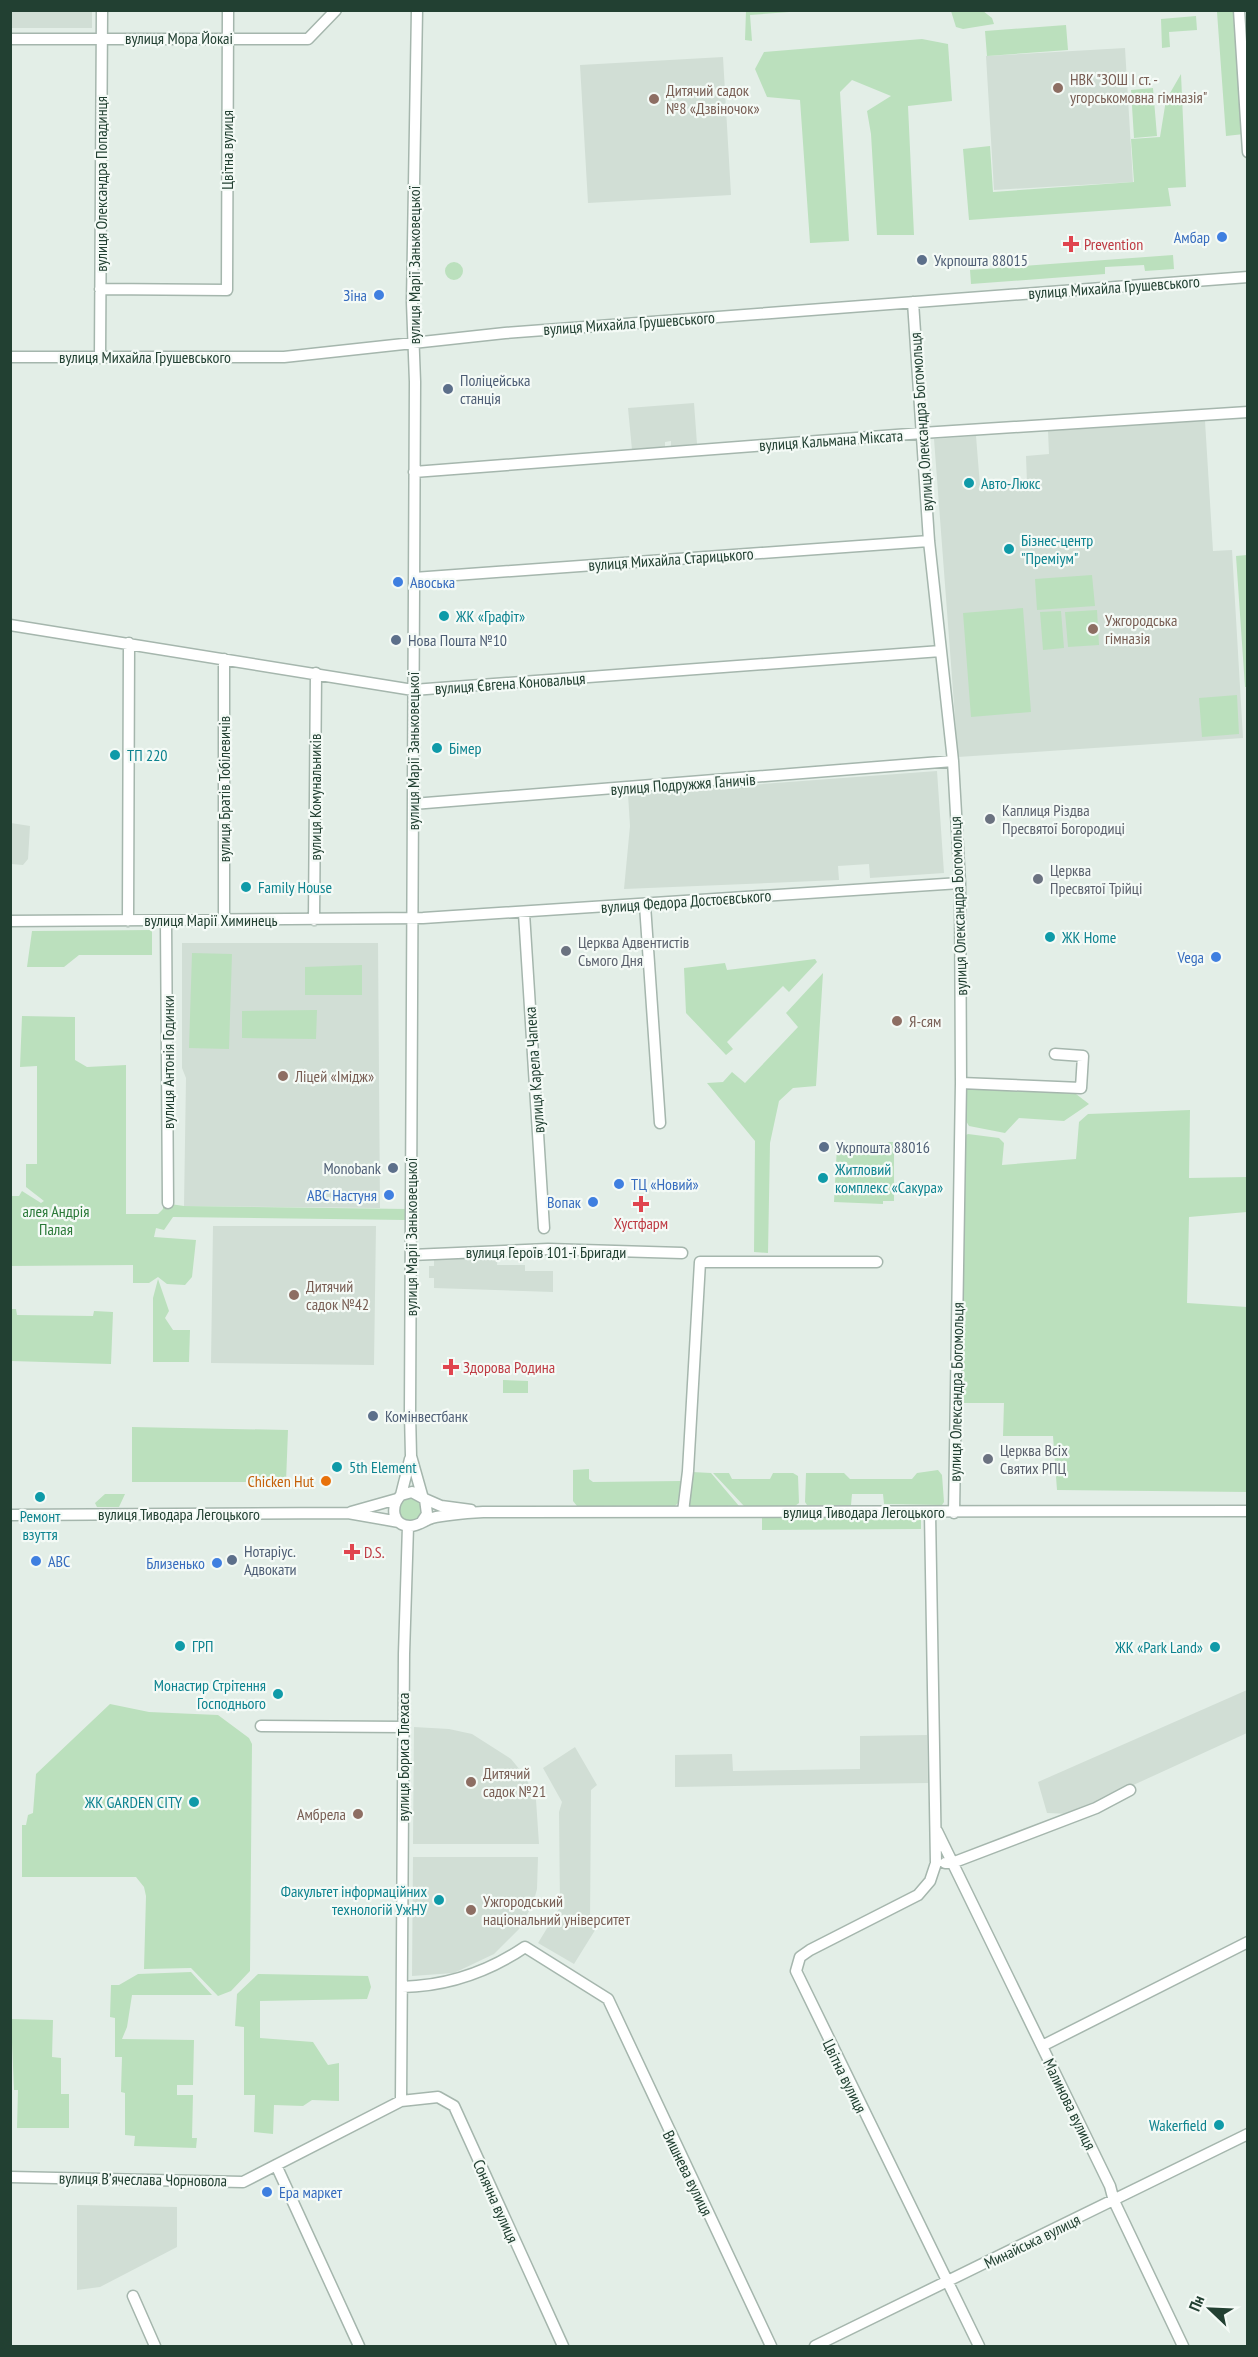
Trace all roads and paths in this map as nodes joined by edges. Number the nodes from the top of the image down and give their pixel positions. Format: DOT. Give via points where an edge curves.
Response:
graph roads {
  1 [pos="102,10"];
  2 [pos="228,10"];
  3 [pos="336,10"];
  4 [pos="417,10"];
  5 [pos="1239,10"];
  6 [pos="228,38"];
  7 [pos="10,39"];
  8 [pos="102,39"];
  9 [pos="1248,152"];
  10 [pos="1248,277"];
  11 [pos="100,289"];
  12 [pos="913,302"];
  13 [pos="413,344"];
  14 [pos="10,357"];
  15 [pos="100,358"];
  16 [pos="1248,412"];
  17 [pos="922,433"];
  18 [pos="414,472"];
  19 [pos="929,541"];
  20 [pos="414,578"];
  21 [pos="10,625"];
  22 [pos="129,643"];
  23 [pos="941,651"];
  24 [pos="224,659"];
  25 [pos="316,674"];
  26 [pos="413,690"];
  27 [pos="953,761"];
  28 [pos="413,804"];
  29 [pos="960,883"];
  30 [pos="645,905"];
  31 [pos="524,913"];
  32 [pos="412,918"];
  33 [pos="224,920"];
  34 [pos="314,920"];
  35 [pos="10,921"];
  36 [pos="128,921"];
  37 [pos="166,921"];
  38 [pos="1055,1054"];
  39 [pos="961,1083"];
  40 [pos="660,1123"];
  41 [pos="168,1203"];
  42 [pos="544,1228"];
  43 [pos="682,1253"];
  44 [pos="411,1255"];
  45 [pos="877,1262"];
  46 [pos="411,1456"];
  47 [pos="399,1497"];
  48 [pos="423,1497"];
  49 [pos="1248,1511"];
  50 [pos="480,1512"];
  51 [pos="683,1512"];
  52 [pos="348,1513"];
  53 [pos="930,1513"];
  54 [pos="954,1513"];
  55 [pos="10,1515"];
  56 [pos="421,1522"];
  57 [pos="403,1524"];
  58 [pos="261,1726"];
  59 [pos="404,1727"];
  60 [pos="1130,1790"];
  61 [pos="934,1826"];
  62 [pos="936,1863"];
  63 [pos="952,1863"];
  64 [pos="1248,1942"];
  65 [pos="402,1987"];
  66 [pos="1042,2046"];
  67 [pos="401,2101"];
  68 [pos="1248,2134"];
  69 [pos="276,2165"];
  70 [pos="10,2177"];
  71 [pos="1114,2201"];
  72 [pos="947,2281"];
  73 [pos="132,2296"];
  74 [pos="155,2346"];
  75 [pos="359,2346"];
  76 [pos="563,2346"];
  77 [pos="771,2346"];
  78 [pos="815,2346"];
  79 [pos="979,2346"];
  80 [pos="1183,2346"];
  1 -- 8 [label="street, вулиця Олександра Попадинця"];
  2 -- 6 [label="street, Цвітна вулиця"];
  3 -- 6 [label="street, вулиця Мора Йокаі" via="308,39"];
  4 -- 13 [label="street, вулиця Марії Заньковецької"];
  5 -- 9 [label="street"];
  6 -- 8 [label="street, вулиця Мора Йокаі"];
  6 -- 11 [label="street, Цвітна вулиця" via="227,290"];
  7 -- 8 [label="street, вулиця Мора Йокаі"];
  8 -- 11 [label="street, вулиця Олександра Попадинця"];
  10 -- 12 [label="street, вулиця Михайла Грушевського"];
  11 -- 15 [label="street, вулиця Олександра Попадинця"];
  12 -- 13 [label="street, вулиця Михайла Грушевського" via="504,333"];
  12 -- 17 [label="street, вулиця Олександра Богомольця"];
  13 -- 15 [label="street, вулиця Михайла Грушевського" via="284,357"];
  13 -- 18 [label="street, вулиця Марії Заньковецької"];
  14 -- 15 [label="street, вулиця Михайла Грушевського"];
  16 -- 17 [label="street, вулиця Кальмана Міксата"];
  17 -- 18 [label="street, вулиця Кальмана Міксата"];
  17 -- 19 [label="street, вулиця Олександра Богомольця"];
  18 -- 20 [label="street, вулиця Марії Заньковецької"];
  19 -- 20 [label="street, вулиця Михайла Старицького"];
  19 -- 23 [label="street, вулиця Олександра Богомольця"];
  20 -- 26 [label="street, вулиця Марії Заньковецької"];
  21 -- 22 [label="street, вулиця Євгена Коновальця"];
  22 -- 24 [label="street, вулиця Євгена Коновальця"];
  22 -- 36 [label="street"];
  23 -- 26 [label="street, вулиця Євгена Коновальця"];
  23 -- 27 [label="street, вулиця Олександра Богомольця"];
  24 -- 25 [label="street, вулиця Євгена Коновальця"];
  24 -- 33 [label="street, вулиця Братів Тобілевичів"];
  25 -- 26 [label="street, вулиця Євгена Коновальця"];
  25 -- 34 [label="street, вулиця Комунальників"];
  26 -- 28 [label="street, вулиця Марії Заньковецької"];
  27 -- 28 [label="street, вулиця Подружжя Ганичів"];
  27 -- 29 [label="street, вулиця Олександра Богомольця"];
  28 -- 32 [label="street, вулиця Марії Заньковецької"];
  29 -- 30 [label="street, вулиця Федора Достоєвського"];
  29 -- 39 [label="street, вулиця Олександра Богомольця"];
  30 -- 31 [label="street, вулиця Федора Достоєвського"];
  30 -- 40 [label="street"];
  31 -- 32 [label="street, вулиця Федора Достоєвського"];
  31 -- 42 [label="street, вулиця Карела Чапека"];
  32 -- 34 [label="street, вулиця Марії Химинець"];
  32 -- 44 [label="street, вулиця Марії Заньковецької"];
  33 -- 34 [label="street, вулиця Марії Химинець"];
  33 -- 37 [label="street, вулиця Марії Химинець"];
  35 -- 36 [label="street, вулиця Марії Химинець"];
  36 -- 37 [label="street, вулиця Марії Химинець"];
  37 -- 41 [label="street, вулиця Антонія Годинки"];
  38 -- 39 [label="street" via="1083,1056 1082,1088"];
  39 -- 54 [label="street, вулиця Олександра Богомольця"];
  43 -- 44 [label="street, вулиця Героїв 101-ї Бригади" via="548,1249"];
  44 -- 46 [label="street, вулиця Марії Заньковецької"];
  45 -- 51 [label="street" via="700,1262"];
  46 -- 47 [label="street, вулиця Марії Заньковецької"];
  46 -- 48 [label="street, вулиця Марії Заньковецької"];
  47 -- 48 [label="street" via="412,1492"];
  47 -- 52 [label="street, вулиця Тиводара Легоцького"];
  47 -- 57 [label="street" via="393,1511"];
  48 -- 50 [label="street, вулиця Тиводара Легоцького" via="441,1506"];
  48 -- 56 [label="street" via="427,1514"];
  49 -- 54 [label="street, вулиця Тиводара Легоцького"];
  50 -- 51 [label="street, вулиця Тиводара Легоцького"];
  50 -- 56 [label="street, вулиця Тиводара Легоцького"];
  51 -- 53 [label="street, вулиця Тиводара Легоцького"];
  52 -- 55 [label="street, вулиця Тиводара Легоцького"];
  52 -- 57 [label="street, вулиця Тиводара Легоцького"];
  53 -- 54 [label="street, вулиця Тиводара Легоцького"];
  53 -- 61 [label="street"];
  56 -- 57 [label="street"];
  57 -- 59 [label="street, вулиця Бориса Тлехаса"];
  58 -- 59 [label="street"];
  59 -- 65 [label="street, вулиця Бориса Тлехаса"];
  60 -- 63 [label="street" via="1096,1808"];
  61 -- 62 [label="street"];
  61 -- 63 [label="street, Малинова вулиця"];
  62 -- 63 [label="street"];
  62 -- 72 [label="street, Цвітна вулиця" via="930,1881 918,1896 810,1950 800,1957 796,1971"];
  63 -- 66 [label="street, Малинова вулиця"];
  64 -- 66 [label="street"];
  65 -- 67 [label="street, вулиця Бориса Тлехаса"];
  65 -- 77 [label="street, Вишнева вулиця" via="433,1986 476,1974 525,1947 608,1999"];
  66 -- 71 [label="street, Малинова вулиця"];
  67 -- 69 [label="street, вулиця Вʼячеслава Чорновола"];
  67 -- 76 [label="street, Сонячна вулиця" via="438,2097 454,2106"];
  68 -- 71 [label="street, Минайська вулиця"];
  69 -- 70 [label="street, вулиця Вʼячеслава Чорновола" via="243,2182"];
  69 -- 75 [label="street"];
  71 -- 72 [label="street, Минайська вулиця"];
  71 -- 80 [label="street, Малинова вулиця"];
  72 -- 78 [label="street, Минайська вулиця"];
  72 -- 79 [label="street, Цвітна вулиця"];
  73 -- 74 [label="street"];
}
